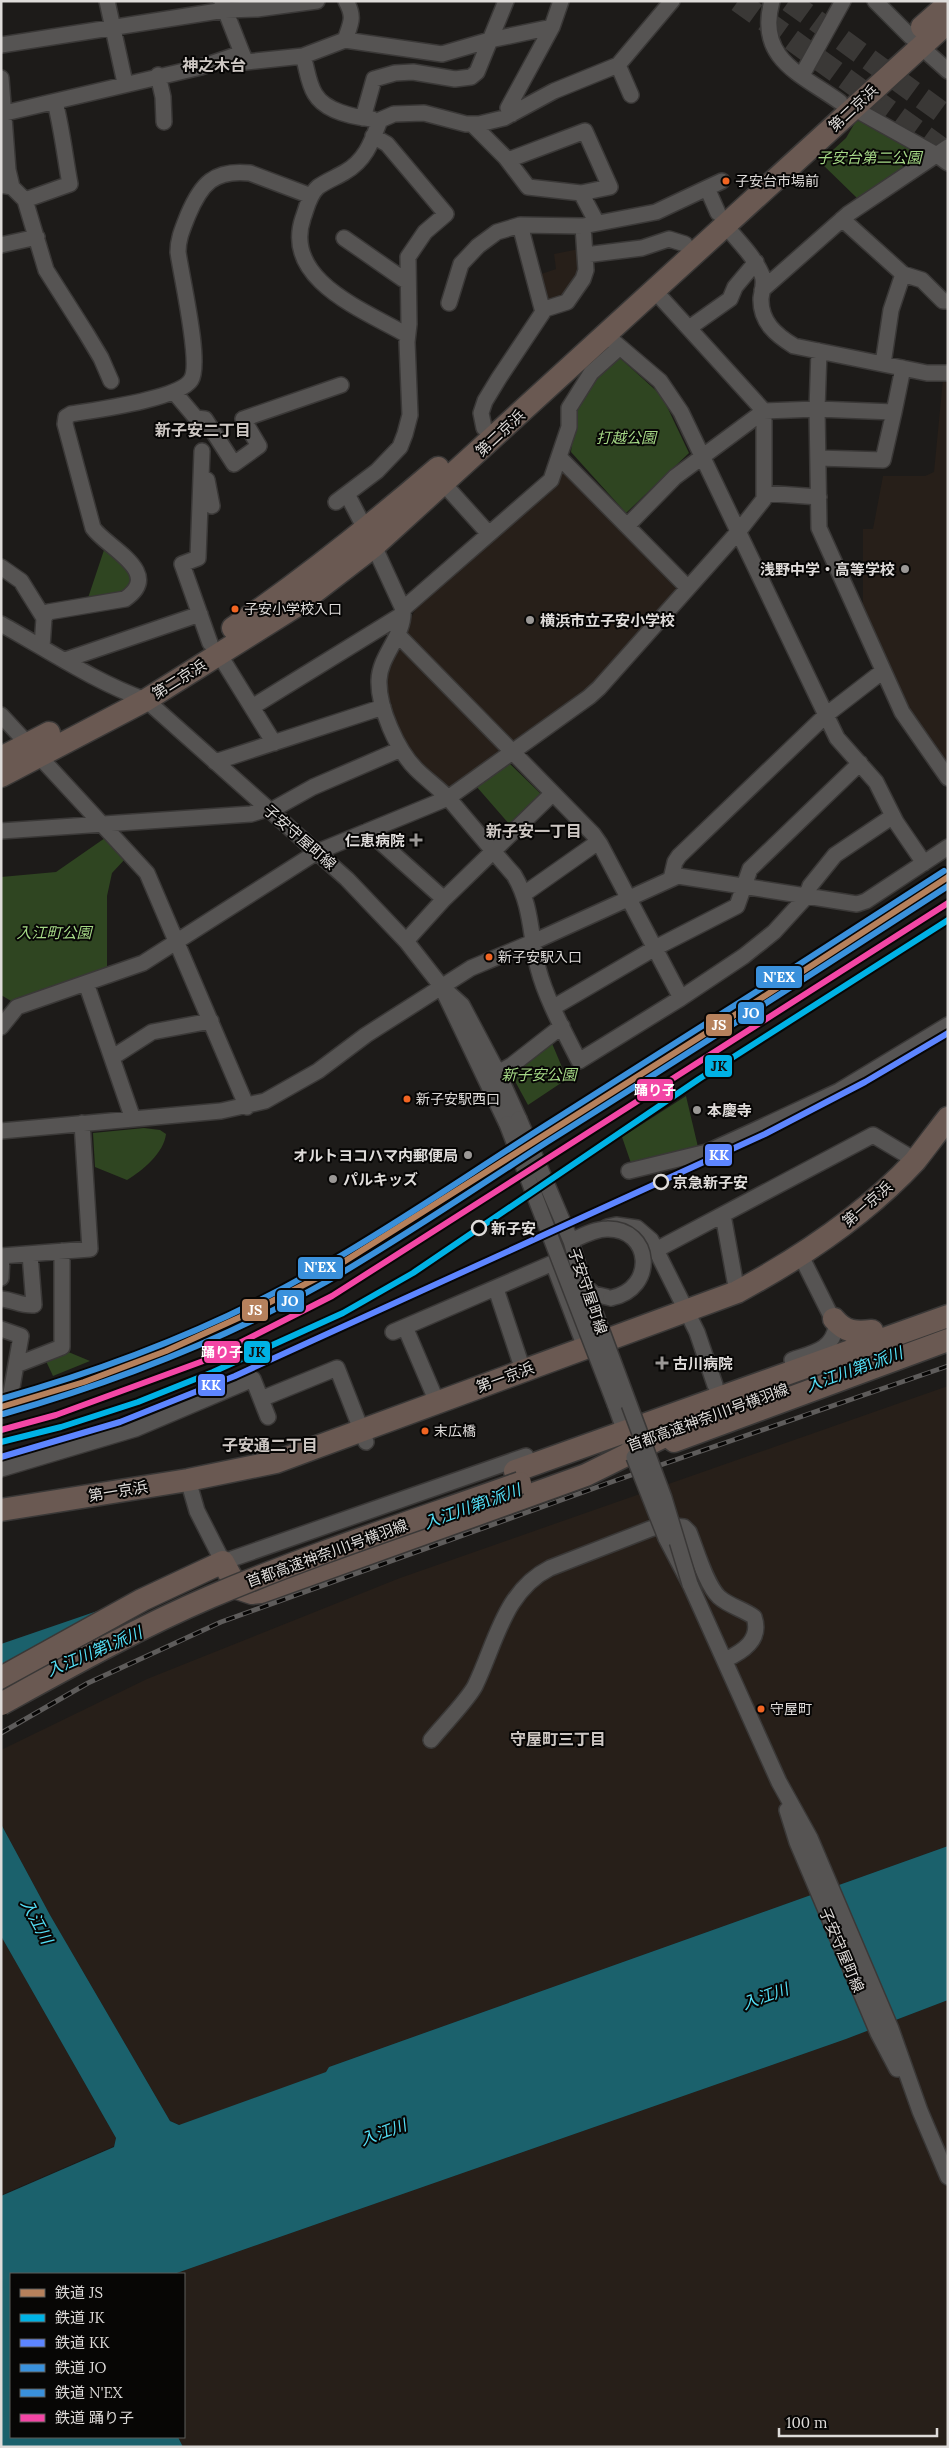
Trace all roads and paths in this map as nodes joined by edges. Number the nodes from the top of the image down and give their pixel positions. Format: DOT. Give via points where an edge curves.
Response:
graph roads {
  1 [pos="107,1"];
  2 [pos="317,1"];
  3 [pos="346,1"];
  4 [pos="506,1"];
  5 [pos="561,1"];
  6 [pos="672,1"];
  7 [pos="772,1"];
  8 [pos="844,1"];
  9 [pos="875,1"];
  10 [pos="948,4"];
  11 [pos="224,6"];
  12 [pos="948,22"];
  13 [pos="552,27"];
  14 [pos="114,28"];
  15 [pos="344,40"];
  16 [pos="490,40"];
  17 [pos="915,41"];
  18 [pos="1,45"];
  19 [pos="242,53"];
  20 [pos="304,56"];
  21 [pos="618,65"];
  22 [pos="948,72"];
  23 [pos="802,75"];
  24 [pos="158,76"];
  25 [pos="1,78"];
  26 [pos="125,84"];
  27 [pos="631,95"];
  28 [pos="55,102"];
  29 [pos="846,105"];
  30 [pos="3,113"];
  31 [pos="512,114"];
  32 [pos="363,118"];
  33 [pos="380,120"];
  34 [pos="164,122"];
  35 [pos="472,124"];
  36 [pos="374,136"];
  37 [pos="944,155"];
  38 [pos="508,160"];
  39 [pos="722,181"];
  40 [pos="7,186"];
  41 [pos="707,188"];
  42 [pos="581,193"];
  43 [pos="311,196"];
  44 [pos="25,200"];
  45 [pos="721,219"];
  46 [pos="842,219"];
  47 [pos="590,224"];
  48 [pos="520,225"];
  49 [pos="37,237"];
  50 [pos="344,238"];
  51 [pos="685,244"];
  52 [pos="1,245"];
  53 [pos="585,255"];
  54 [pos="756,262"];
  55 [pos="903,274"];
  56 [pos="408,279"];
  57 [pos="654,290"];
  58 [pos="762,290"];
  59 [pos="948,301"];
  60 [pos="449,303"];
  61 [pos="543,312"];
  62 [pos="689,328"];
  63 [pos="407,335"];
  64 [pos="613,341"];
  65 [pos="819,351"];
  66 [pos="883,364"];
  67 [pos="903,368"];
  68 [pos="948,373"];
  69 [pos="111,381"];
  70 [pos="341,385"];
  71 [pos="174,392"];
  72 [pos="817,409"];
  73 [pos="764,411"];
  74 [pos="894,412"];
  75 [pos="484,428"];
  76 [pos="202,451"];
  77 [pos="702,457"];
  78 [pos="560,458"];
  79 [pos="818,458"];
  80 [pos="201,478"];
  81 [pos="444,484"];
  82 [pos="764,493"];
  83 [pos="818,497"];
  84 [pos="212,506"];
  85 [pos="628,525"];
  86 [pos="738,532"];
  87 [pos="489,534"];
  88 [pos="370,538"];
  89 [pos="1,567"];
  90 [pos="688,588"];
  91 [pos="403,612"];
  92 [pos="200,614"];
  93 [pos="44,618"];
  94 [pos="1,624"];
  95 [pos="398,635"];
  96 [pos="42,647"];
  97 [pos="215,648"];
  98 [pos="66,660"];
  99 [pos="883,671"];
  100 [pos="136,697"];
  101 [pos="252,707"];
  102 [pos="383,707"];
  103 [pos="1,715"];
  104 [pos="826,716"];
  105 [pos="274,743"];
  106 [pos="33,749"];
  107 [pos="401,749"];
  108 [pos="511,752"];
  109 [pos="1,758"];
  110 [pos="215,762"];
  111 [pos="860,763"];
  112 [pos="1,776"];
  113 [pos="948,778"];
  114 [pos="552,794"];
  115 [pos="448,798"];
  116 [pos="269,810"];
  117 [pos="893,816"];
  118 [pos="101,824"];
  119 [pos="1,831"];
  120 [pos="368,831"];
  121 [pos="598,842"];
  122 [pos="948,847"];
  123 [pos="493,851"];
  124 [pos="317,852"];
  125 [pos="924,864"];
  126 [pos="671,879"];
  127 [pos="743,887"];
  128 [pos="524,894"];
  129 [pos="806,897"];
  130 [pos="629,898"];
  131 [pos="444,899"];
  132 [pos="406,941"];
  133 [pos="176,942"];
  134 [pos="533,942"];
  135 [pos="655,948"];
  136 [pos="86,982"];
  137 [pos="442,986"];
  138 [pos="681,998"];
  139 [pos="554,1007"];
  140 [pos="211,1021"];
  141 [pos="948,1025"];
  142 [pos="562,1026"];
  143 [pos="1,1027"];
  144 [pos="113,1057"];
  145 [pos="498,1073"];
  146 [pos="247,1107"];
  147 [pos="133,1118"];
  148 [pos="948,1118"];
  149 [pos="513,1121"];
  150 [pos="82,1123"];
  151 [pos="1,1131"];
  152 [pos="948,1138"];
  153 [pos="915,1160"];
  154 [pos="629,1171"];
  155 [pos="723,1216"];
  156 [pos="571,1241"];
  157 [pos="656,1250"];
  158 [pos="62,1251"];
  159 [pos="30,1254"];
  160 [pos="2,1256"];
  161 [pos="805,1262"];
  162 [pos="1,1278"];
  163 [pos="672,1283"];
  164 [pos="496,1288"];
  165 [pos="737,1292"];
  166 [pos="1,1299"];
  167 [pos="948,1305"];
  168 [pos="948,1316"];
  169 [pos="689,1317"];
  170 [pos="834,1318"];
  171 [pos="661,1320"];
  172 [pos="1,1329"];
  173 [pos="872,1330"];
  174 [pos="948,1330"];
  175 [pos="948,1340"];
  176 [pos="584,1347"];
  177 [pos="826,1347"];
  178 [pos="11,1367"];
  179 [pos="523,1370"];
  180 [pos="715,1385"];
  181 [pos="11,1394"];
  182 [pos="261,1399"];
  183 [pos="436,1402"];
  184 [pos="615,1404"];
  185 [pos="268,1417"];
  186 [pos="689,1424"];
  187 [pos="604,1429"];
  188 [pos="363,1436"];
  189 [pos="634,1437"];
  190 [pos="1,1469"];
  191 [pos="190,1487"];
  192 [pos="1,1510"];
  193 [pos="1,1525"];
  194 [pos="216,1565"];
  195 [pos="142,1628"];
  196 [pos="724,1660"];
  197 [pos="1,1678"];
  198 [pos="1,1690"];
  199 [pos="1,1704"];
  200 [pos="431,1740"];
  201 [pos="948,2177"];
  1 -- 14 [label="street"];
  2 -- 11 [label="street" via="256,9"];
  3 -- 15 [label="street" via="352,12"];
  4 -- 16 [label="street"];
  5 -- 13 [label="street"];
  6 -- 21 [label="street"];
  7 -- 23 [label="street" via="768,22 771,42 783,62"];
  8 -- 23 [label="street"];
  9 -- 17 [label="street"];
  10 -- 17 [label="highway, 第二京浜"];
  11 -- 14 [label="street"];
  11 -- 19 [label="street"];
  12 -- 17 [label="highway, 第二京浜"];
  13 -- 16 [label="street"];
  13 -- 31 [label="street" via="508,108"];
  14 -- 18 [label="street"];
  14 -- 26 [label="street"];
  15 -- 16 [label="street" via="404,46 438,54"];
  15 -- 20 [label="street"];
  16 -- 32 [label="street" via="477,72 464,80 413,72 374,79"];
  17 -- 22 [label="street"];
  17 -- 29 [label="highway, 第二京浜"];
  19 -- 20 [label="street" via="246,62"];
  19 -- 24 [label="street" via="201,67"];
  20 -- 32 [label="street" via="315,94 335,110"];
  21 -- 27 [label="street"];
  21 -- 31 [label="street" via="554,91"];
  23 -- 29 [label="street"];
  24 -- 26 [label="street"];
  24 -- 34 [label="street"];
  25 -- 30 [label="street"];
  26 -- 28 [label="street"];
  28 -- 30 [label="street"];
  28 -- 44 [label="street" via="70,184"];
  29 -- 37 [label="street"];
  29 -- 45 [label="highway, 第二京浜"];
  30 -- 40 [label="street"];
  31 -- 35 [label="street"];
  32 -- 33 [label="street"];
  33 -- 35 [label="street" via="394,114 424,113"];
  33 -- 36 [label="street"];
  35 -- 38 [label="street"];
  36 -- 43 [label="street" via="364,156 348,171 318,187"];
  36 -- 56 [label="street" via="387,144 446,214 425,232 408,258"];
  37 -- 46 [label="street"];
  38 -- 42 [label="street" via="528,187"];
  38 -- 42 [label="street" via="585,131 610,187"];
  39 -- 41 [label="street"];
  40 -- 44 [label="street"];
  41 -- 45 [label="street"];
  41 -- 47 [label="street" via="656,212"];
  42 -- 47 [label="street"];
  43 -- 63 [label="street" via="300,228 299,245 306,264 338,297"];
  43 -- 71 [label="street" via="240,172 208,181 197,194 178,240 195,368 186,386"];
  44 -- 49 [label="street"];
  45 -- 51 [label="highway, 第二京浜"];
  45 -- 54 [label="street"];
  45 -- 57 [label="highway, 第二京浜"];
  46 -- 55 [label="street"];
  46 -- 58 [label="street"];
  47 -- 48 [label="street"];
  47 -- 53 [label="street"];
  48 -- 60 [label="street" via="497,232 478,246 462,264"];
  48 -- 61 [label="street"];
  49 -- 52 [label="street"];
  49 -- 69 [label="street" via="46,270 101,358"];
  50 -- 56 [label="street" via="403,279"];
  51 -- 53 [label="street" via="669,239 642,248"];
  51 -- 75 [label="highway, 第二京浜"];
  53 -- 61 [label="street" via="583,279 567,302"];
  54 -- 58 [label="street" via="763,278"];
  54 -- 62 [label="street" via="735,287 730,299"];
  55 -- 59 [label="street" via="922,280 942,301"];
  55 -- 66 [label="street" via="891,310"];
  56 -- 63 [label="street"];
  57 -- 62 [label="street"];
  57 -- 64 [label="highway, 第二京浜"];
  58 -- 65 [label="street" via="763,313 770,328 794,346"];
  61 -- 75 [label="street" via="485,401 481,413"];
  62 -- 73 [label="street"];
  63 -- 88 [label="street" via="410,415 400,447 377,471 342,498"];
  64 -- 77 [label="street" via="660,381 681,412"];
  64 -- 78 [label="street" via="569,408 569,427"];
  64 -- 81 [label="highway, 第二京浜"];
  65 -- 66 [label="street"];
  65 -- 72 [label="street"];
  66 -- 67 [label="street"];
  67 -- 68 [label="street"];
  67 -- 74 [label="street"];
  70 -- 71 [label="street" via="243,419 259,446 234,464 204,419 196,418"];
  71 -- 93 [label="street" via="66,417 93,528 128,559 136,571 138,584 125,599 58,609 48,612"];
  72 -- 73 [label="street"];
  72 -- 74 [label="street"];
  72 -- 79 [label="street"];
  73 -- 77 [label="street"];
  73 -- 82 [label="street"];
  74 -- 79 [label="street" via="882,460"];
  75 -- 88 [label="highway, 第二京浜"];
  76 -- 80 [label="street"];
  77 -- 85 [label="street" via="675,477"];
  77 -- 86 [label="street"];
  78 -- 85 [label="street"];
  78 -- 87 [label="street" via="551,480"];
  79 -- 83 [label="street"];
  80 -- 84 [label="street" via="207,480"];
  80 -- 92 [label="street" via="198,558 182,564"];
  81 -- 87 [label="street"];
  81 -- 88 [label="highway, 第二京浜"];
  82 -- 83 [label="street"];
  82 -- 86 [label="street" via="764,500"];
  83 -- 99 [label="street" via="819,528"];
  85 -- 90 [label="street"];
  86 -- 90 [label="street"];
  86 -- 104 [label="street"];
  87 -- 91 [label="street"];
  88 -- 91 [label="street"];
  88 -- 97 [label="highway, 第二京浜" via="296,606"];
  89 -- 93 [label="street" via="21,581"];
  90 -- 108 [label="street" via="599,688"];
  91 -- 95 [label="street"];
  91 -- 101 [label="street"];
  92 -- 97 [label="street"];
  92 -- 98 [label="street"];
  93 -- 96 [label="street"];
  94 -- 96 [label="street, 子安守屋町線"];
  95 -- 102 [label="street" via="381,666 379,680"];
  95 -- 108 [label="street"];
  96 -- 98 [label="street, 子安守屋町線"];
  97 -- 100 [label="highway, 第二京浜"];
  97 -- 101 [label="street"];
  98 -- 100 [label="street, 子安守屋町線"];
  99 -- 104 [label="street"];
  99 -- 113 [label="street" via="902,712"];
  100 -- 106 [label="highway, 第二京浜"];
  100 -- 110 [label="street, 子安守屋町線"];
  101 -- 105 [label="street"];
  102 -- 105 [label="street"];
  102 -- 107 [label="street"];
  103 -- 106 [label="street"];
  104 -- 111 [label="street" via="837,738"];
  104 -- 126 [label="street" via="679,856"];
  105 -- 110 [label="street"];
  106 -- 109 [label="highway, 第二京浜"];
  106 -- 112 [label="highway, 第二京浜"];
  106 -- 118 [label="street"];
  107 -- 115 [label="street" via="416,769"];
  107 -- 116 [label="street"];
  108 -- 114 [label="street"];
  108 -- 115 [label="street"];
  110 -- 116 [label="street, 子安守屋町線"];
  111 -- 117 [label="street" via="876,782"];
  111 -- 127 [label="street" via="750,869"];
  114 -- 121 [label="street"];
  114 -- 123 [label="street"];
  115 -- 120 [label="street"];
  115 -- 123 [label="street"];
  116 -- 118 [label="street" via="254,814"];
  116 -- 124 [label="street, 子安守屋町線"];
  117 -- 125 [label="street"];
  117 -- 129 [label="street" via="835,855 810,886"];
  118 -- 119 [label="street"];
  118 -- 133 [label="street" via="147,873"];
  120 -- 124 [label="street"];
  120 -- 131 [label="street"];
  121 -- 128 [label="street"];
  121 -- 130 [label="street"];
  122 -- 125 [label="street"];
  123 -- 128 [label="street" via="514,875"];
  123 -- 131 [label="street"];
  124 -- 132 [label="street, 子安守屋町線"];
  124 -- 133 [label="street"];
  125 -- 129 [label="street" via="857,904"];
  126 -- 127 [label="street" via="678,876"];
  126 -- 130 [label="street"];
  127 -- 129 [label="street"];
  127 -- 135 [label="street" via="737,906"];
  128 -- 134 [label="street" via="532,921"];
  129 -- 138 [label="street" via="774,932"];
  130 -- 134 [label="street"];
  130 -- 135 [label="street"];
  131 -- 132 [label="street"];
  132 -- 137 [label="street, 子安守屋町線"];
  133 -- 136 [label="street" via="143,962"];
  133 -- 140 [label="street"];
  134 -- 137 [label="street" via="471,968"];
  134 -- 139 [label="street" via="539,970"];
  135 -- 138 [label="street"];
  135 -- 139 [label="street"];
  136 -- 143 [label="street" via="17,1008"];
  136 -- 144 [label="street"];
  137 -- 145 [label="street, 子安守屋町線" via="462,1005"];
  137 -- 146 [label="street" via="366,1035 318,1071 265,1102"];
  137 -- 149 [label="street, 子安守屋町線"];
  138 -- 142 [label="street" via="579,1061"];
  139 -- 142 [label="street"];
  140 -- 144 [label="street" via="152,1032"];
  140 -- 146 [label="street"];
  141 -- 154 [label="street" via="839,1091 707,1152"];
  142 -- 145 [label="street"];
  144 -- 147 [label="street"];
  145 -- 149 [label="street, 子安守屋町線"];
  146 -- 147 [label="street"];
  147 -- 150 [label="street"];
  148 -- 153 [label="highway, 第一京浜"];
  149 -- 156 [label="street, 子安守屋町線, bridge"];
  149 -- 184 [label="street, 子安守屋町線, bridge"];
  150 -- 151 [label="street"];
  150 -- 158 [label="street" via="90,1249"];
  152 -- 161 [label="highway, 第一京浜" via="885,1208"];
  153 -- 155 [label="street" via="873,1135"];
  153 -- 161 [label="highway, 第一京浜"];
  155 -- 157 [label="street"];
  155 -- 165 [label="street"];
  156 -- 157 [label="street, bridge" via="598,1230 605,1228 623,1232 636,1241 643,1255 642,1272 634,1287 611,1298 594,1294 580,1282 574,1265 582,1241 596,1231 601,1229 605,1227 616,1225 637,1228 651,1240"];
  156 -- 189 [label="street, 子安守屋町線, bridge"];
  157 -- 163 [label="street"];
  158 -- 159 [label="street"];
  158 -- 178 [label="street" via="62,1347"];
  159 -- 160 [label="street"];
  159 -- 166 [label="street" via="34,1305 23,1306"];
  160 -- 162 [label="street"];
  161 -- 165 [label="highway, 第一京浜"];
  161 -- 169 [label="highway, 第一京浜" via="741,1305"];
  161 -- 170 [label="street"];
  163 -- 169 [label="street"];
  163 -- 171 [label="street" via="670,1304"];
  164 -- 176 [label="street" via="553,1263"];
  164 -- 179 [label="street"];
  164 -- 183 [label="street" via="399,1330"];
  165 -- 169 [label="highway, 第一京浜"];
  167 -- 173 [label="highway"];
  168 -- 198 [label="highway, 首都高速神奈川1号横羽線" via="243,1570 135,1618"];
  169 -- 171 [label="highway, 第一京浜"];
  169 -- 180 [label="street"];
  169 -- 188 [label="highway, 第一京浜"];
  170 -- 173 [label="highway" via="845,1330"];
  170 -- 177 [label="street" via="835,1334"];
  171 -- 176 [label="highway, 第一京浜"];
  172 -- 178 [label="street" via="21,1336"];
  173 -- 177 [label="highway"];
  174 -- 186 [label="highway, 首都高速神奈川1号横羽線"];
  175 -- 189 [label="highway"];
  176 -- 179 [label="highway, 第一京浜"];
  177 -- 189 [label="street" via="748,1377 657,1419"];
  178 -- 181 [label="street"];
  179 -- 183 [label="highway, 第一京浜"];
  182 -- 185 [label="street"];
  182 -- 188 [label="street" via="337,1368"];
  182 -- 190 [label="street" via="253,1379 135,1429"];
  183 -- 188 [label="highway, 第一京浜"];
  184 -- 187 [label="street" via="612,1420"];
  184 -- 189 [label="street, 子安守屋町線"];
  186 -- 194 [label="highway" via="586,1475 261,1592 237,1588"];
  186 -- 195 [label="highway, 首都高速神奈川1号横羽線, bridge" via="294,1564"];
  187 -- 189 [label="street"];
  187 -- 194 [label="street"];
  188 -- 191 [label="highway, 第一京浜" via="278,1475"];
  189 -- 195 [label="highway, bridge" via="496,1504"];
  189 -- 196 [label="street, 子安守屋町線, bridge" via="666,1538"];
  191 -- 192 [label="highway, 第一京浜"];
  191 -- 193 [label="highway, 第一京浜"];
  191 -- 194 [label="street"];
  194 -- 197 [label="highway" via="113,1615"];
  195 -- 199 [label="highway, 首都高速神奈川1号横羽線, bridge"];
  196 -- 200 [label="street" via="740,1653 752,1640 756,1632 754,1618 713,1590 684,1527 650,1529 536,1574 508,1610 474,1687"];
  196 -- 201 [label="street, 子安守屋町線" via="779,1782 797,1842 824,1887"];
}
